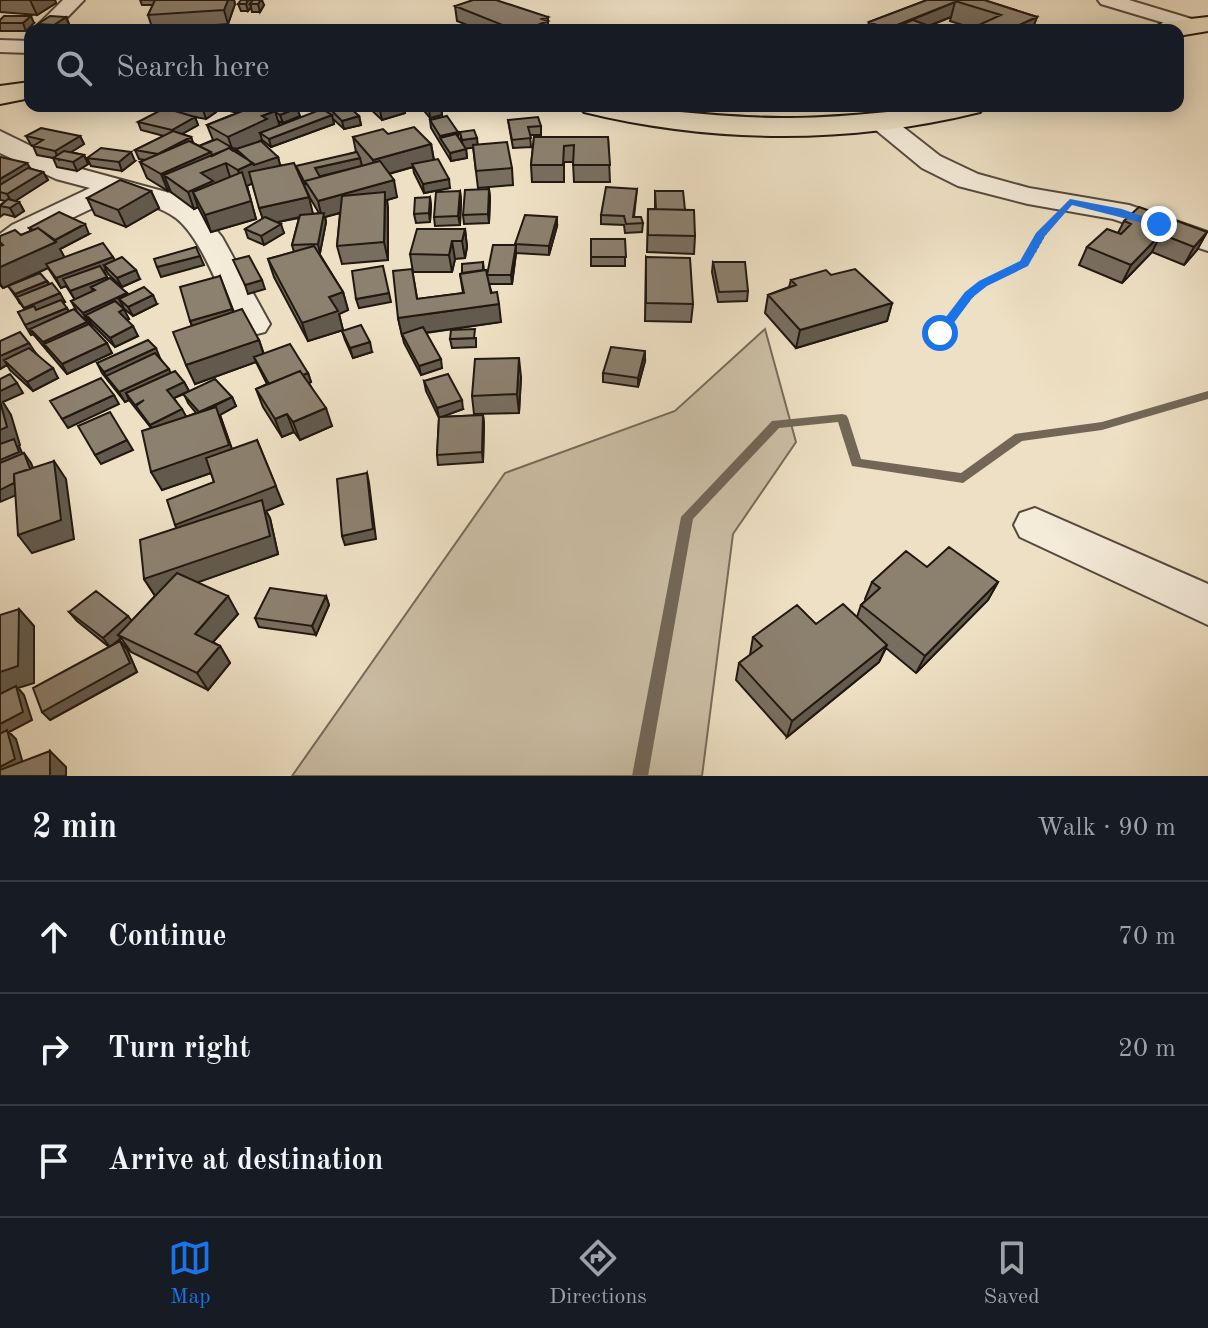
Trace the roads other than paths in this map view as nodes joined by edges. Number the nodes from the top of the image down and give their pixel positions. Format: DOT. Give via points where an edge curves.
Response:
graph roads {
  1 [pos="74,0"];
  2 [pos="1108,0"];
  3 [pos="49,24"];
  4 [pos="1181,24"];
  5 [pos="0,46"];
  6 [pos="24,46"];
  7 [pos="24,91"];
  8 [pos="0,95"];
  9 [pos="625,112"];
  10 [pos="934,112"];
  11 [pos="880,121"];
  12 [pos="0,139"];
  13 [pos="115,187"];
  14 [pos="1208,242"];
  15 [pos="0,249"];
  16 [pos="253,324"];
  17 [pos="1035,525"];
  18 [pos="1208,605"];
  1 -- 3 [label="street"];
  2 -- 4 [label="street"];
  5 -- 6 [label="street"];
  7 -- 8 [label="highway"];
  9 -- 11 [label="highway" via="732,124"];
  10 -- 11 [label="highway"];
  11 -- 14 [label="street" via="931,162 968,180 1119,211"];
  12 -- 13 [label="street" via="54,169"];
  13 -- 15 [label="street" via="22,231"];
  13 -- 16 [label="street" via="187,213 207,237"];
  17 -- 18 [label="street"];
}
